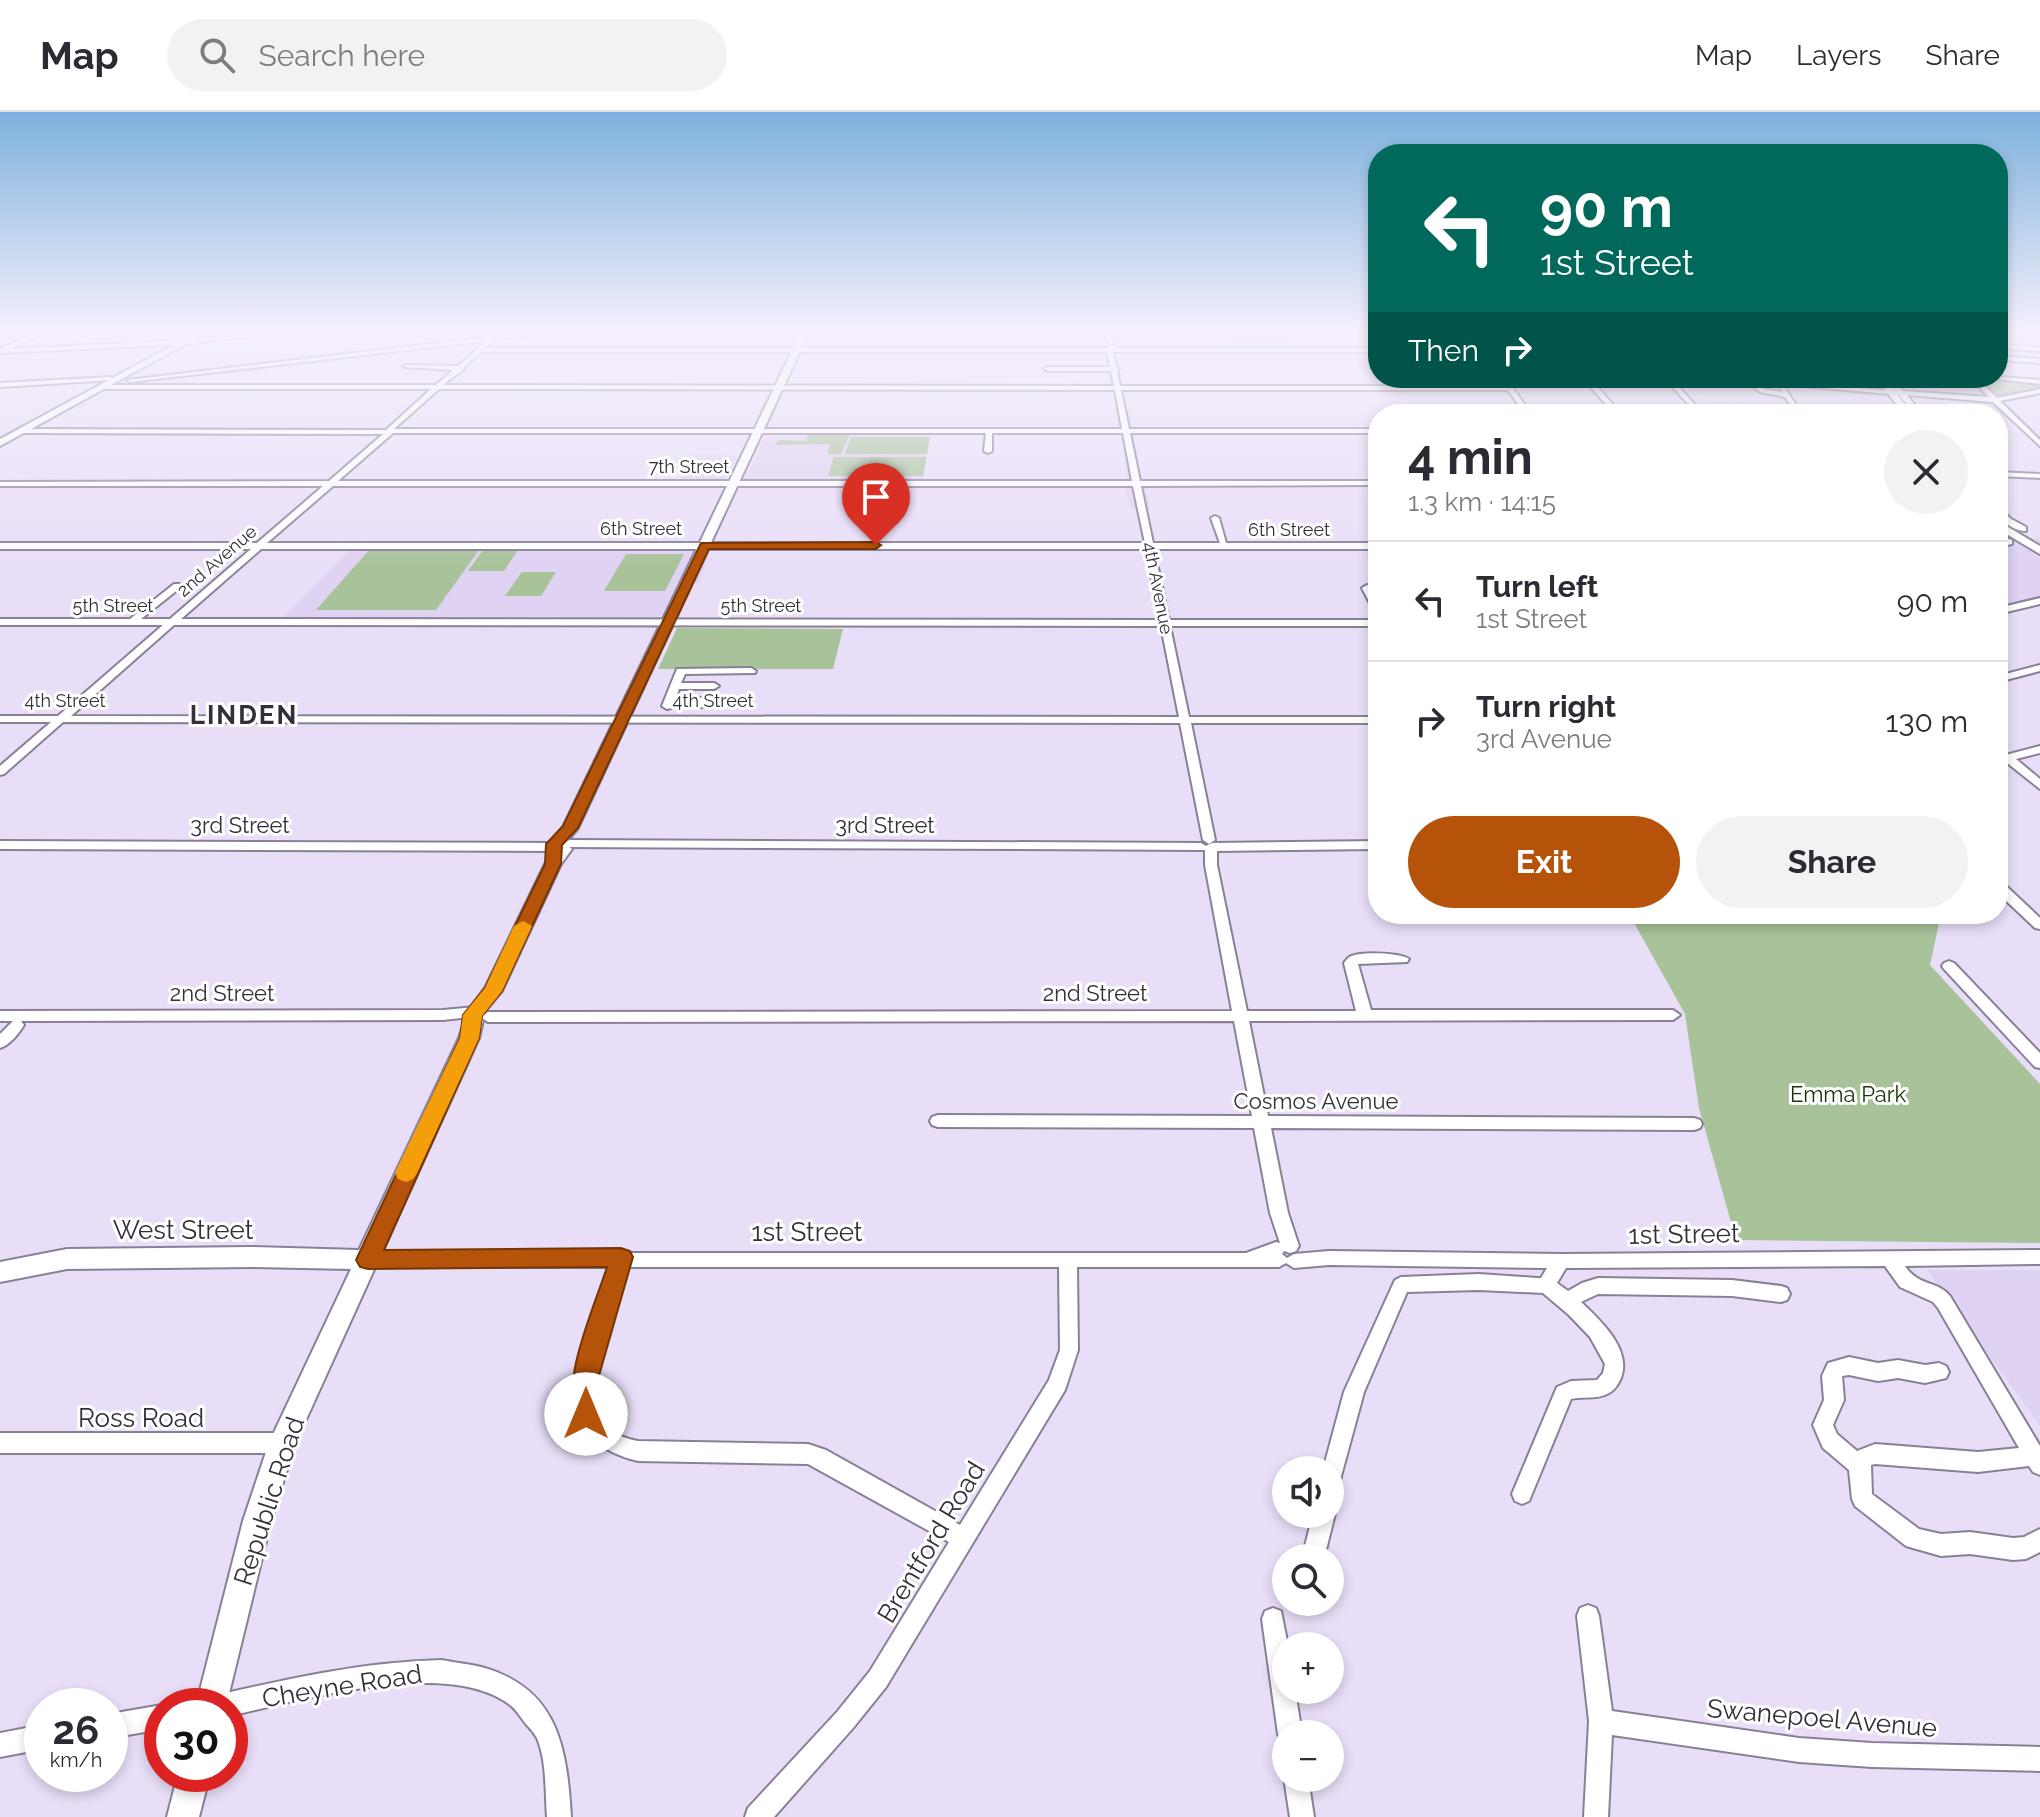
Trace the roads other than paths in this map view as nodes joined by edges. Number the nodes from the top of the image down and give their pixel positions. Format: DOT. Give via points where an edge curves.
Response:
graph roads {
  1 [pos="59,410"];
  2 [pos="414,410"];
  3 [pos="768,410"];
  4 [pos="1123,410"];
  5 [pos="2008,412"];
  6 [pos="2018,422"];
  7 [pos="2030,424"];
  8 [pos="21,431"];
  9 [pos="389,431"];
  10 [pos="467,431"];
  11 [pos="758,431"];
  12 [pos="1127,431"];
  13 [pos="1368,431"];
  14 [pos="989,434"];
  15 [pos="2036,436"];
  16 [pos="0,443"];
  17 [pos="455,444"];
  18 [pos="2040,444"];
  19 [pos="988,451"];
  20 [pos="2008,474"];
  21 [pos="2040,476"];
  22 [pos="330,483"];
  23 [pos="734,483"];
  24 [pos="1137,483"];
  25 [pos="1368,483"];
  26 [pos="0,484"];
  27 [pos="1215,518"];
  28 [pos="2014,535"];
  29 [pos="1223,542"];
  30 [pos="259,545"];
  31 [pos="705,545"];
  32 [pos="0,546"];
  33 [pos="1150,546"];
  34 [pos="1368,546"];
  35 [pos="2040,551"];
  36 [pos="2040,557"];
  37 [pos="177,586"];
  38 [pos="2035,603"];
  39 [pos="2040,608"];
  40 [pos="2008,609"];
  41 [pos="0,622"];
  42 [pos="132,622"];
  43 [pos="171,622"];
  44 [pos="667,623"];
  45 [pos="1163,623"];
  46 [pos="1368,623"];
  47 [pos="2040,668"];
  48 [pos="751,671"];
  49 [pos="2008,676"];
  50 [pos="675,686"];
  51 [pos="714,686"];
  52 [pos="703,705"];
  53 [pos="0,719"];
  54 [pos="60,719"];
  55 [pos="621,719"];
  56 [pos="1185,719"];
  57 [pos="1368,720"];
  58 [pos="2040,749"];
  59 [pos="2008,758"];
  60 [pos="2008,763"];
  61 [pos="0,772"];
  62 [pos="2040,785"];
  63 [pos="1206,844"];
  64 [pos="0,845"];
  65 [pos="562,845"];
  66 [pos="1368,845"];
  67 [pos="2008,895"];
  68 [pos="2040,925"];
  69 [pos="1402,959"];
  70 [pos="1949,966"];
  71 [pos="481,1015"];
  72 [pos="1241,1015"];
  73 [pos="1673,1015"];
  74 [pos="0,1016"];
  75 [pos="1365,1016"];
  76 [pos="17,1025"];
  77 [pos="0,1043"];
  78 [pos="2040,1063"];
  79 [pos="938,1121"];
  80 [pos="1262,1123"];
  81 [pos="1694,1124"];
  82 [pos="1286,1252"];
  83 [pos="621,1257"];
  84 [pos="2040,1257"];
  85 [pos="1890,1258"];
  86 [pos="1068,1259"];
  87 [pos="368,1260"];
  88 [pos="1561,1261"];
  89 [pos="0,1272"];
  90 [pos="1546,1285"];
  91 [pos="1781,1294"];
  92 [pos="1568,1301"];
  93 [pos="1939,1372"];
  94 [pos="0,1443"];
  95 [pos="282,1443"];
  96 [pos="1337,1456"];
  97 [pos="2037,1460"];
  98 [pos="1859,1466"];
  99 [pos="1522,1494"];
  100 [pos="964,1539"];
  101 [pos="2040,1540"];
  102 [pos="1588,1616"];
  103 [pos="1273,1619"];
  104 [pos="215,1688"];
  105 [pos="248,1701"];
  106 [pos="1288,1720"];
  107 [pos="1601,1721"];
  108 [pos="24,1740"];
  109 [pos="0,1745"];
  110 [pos="2040,1759"];
  111 [pos="189,1792"];
  112 [pos="1298,1792"];
  113 [pos="183,1817"];
  114 [pos="559,1817"];
  115 [pos="757,1817"];
  116 [pos="1302,1817"];
  117 [pos="1596,1817"];
  1 -- 8 [label="main road"];
  2 -- 9 [label="street, 2nd Avenue"];
  3 -- 11 [label="main road, Republic Road"];
  4 -- 12 [label="street, 4th Avenue"];
  5 -- 6 [label="street"];
  6 -- 7 [label="street"];
  6 -- 15 [label="street"];
  8 -- 9 [label="street"];
  8 -- 16 [label="main road"];
  9 -- 10 [label="street"];
  9 -- 22 [label="street, 2nd Avenue"];
  10 -- 11 [label="street"];
  10 -- 17 [label="street"];
  11 -- 12 [label="street"];
  11 -- 23 [label="main road, Republic Road"];
  12 -- 13 [label="street"];
  12 -- 24 [label="street, 4th Avenue"];
  14 -- 19 [label="street"];
  15 -- 18 [label="street"];
  20 -- 21 [label="street"];
  22 -- 23 [label="street, 7th Street"];
  22 -- 26 [label="street, 7th Street"];
  22 -- 30 [label="street, 2nd Avenue"];
  23 -- 24 [label="street, 7th Street"];
  23 -- 31 [label="main road, Republic Road"];
  24 -- 25 [label="street, 7th Street"];
  24 -- 33 [label="street, 4th Avenue"];
  27 -- 29 [label="street"];
  28 -- 35 [label="main road"];
  28 -- 36 [label="main road"];
  30 -- 31 [label="street, 6th Street"];
  30 -- 32 [label="street, 6th Street"];
  30 -- 43 [label="street, 2nd Avenue"];
  31 -- 33 [label="street, 6th Street"];
  31 -- 44 [label="main road, Republic Road"];
  33 -- 34 [label="street, 6th Street"];
  33 -- 45 [label="street, 4th Avenue"];
  37 -- 42 [label="street"];
  38 -- 39 [label="street"];
  38 -- 40 [label="street"];
  41 -- 42 [label="street, 5th Street"];
  42 -- 43 [label="street, 5th Street"];
  43 -- 44 [label="street, 5th Street"];
  43 -- 54 [label="street, 2nd Avenue"];
  44 -- 45 [label="street, 5th Street"];
  44 -- 55 [label="main road, Republic Road"];
  45 -- 46 [label="street, 5th Street"];
  45 -- 56 [label="street, 4th Avenue"];
  47 -- 49 [label="street"];
  48 -- 50 [label="street" via="681,671"];
  50 -- 51 [label="street"];
  50 -- 52 [label="street" via="668,703 699,700"];
  53 -- 54 [label="street, 4th Street"];
  54 -- 55 [label="street, 4th Street"];
  54 -- 61 [label="street, 2nd Avenue"];
  55 -- 56 [label="street, 4th Street"];
  55 -- 65 [label="main road, Republic Road"];
  56 -- 57 [label="street, 4th Street"];
  56 -- 63 [label="street, 4th Avenue"];
  58 -- 59 [label="street"];
  60 -- 62 [label="street"];
  63 -- 65 [label="street, 3rd Street"];
  63 -- 66 [label="street, 3rd Street"];
  63 -- 72 [label="street, 4th Avenue"];
  64 -- 65 [label="street, 3rd Street"];
  65 -- 71 [label="main road, Republic Road"];
  67 -- 68 [label="street"];
  69 -- 75 [label="street" via="1351,963"];
  70 -- 78 [label="street"];
  71 -- 72 [label="street, 2nd Street"];
  71 -- 74 [label="street, 2nd Street"];
  71 -- 87 [label="main road, Republic Road"];
  72 -- 75 [label="street, 2nd Street"];
  72 -- 80 [label="street, 4th Avenue"];
  73 -- 75 [label="street, 2nd Street"];
  76 -- 77 [label="street"];
  79 -- 80 [label="street, Cosmos Avenue"];
  80 -- 81 [label="street, Cosmos Avenue"];
  80 -- 82 [label="street, 4th Avenue"];
  82 -- 86 [label="street, 1st Street" via="1245,1258"];
  82 -- 88 [label="street, 1st Street" via="1329,1258"];
  83 -- 86 [label="street, 1st Street"];
  83 -- 87 [label="street, 1st Street"];
  83 -- 100 [label="street" via="583,1386 586,1414 604,1439 638,1451 819,1457"];
  84 -- 85 [label="street, 1st Street"];
  85 -- 88 [label="street, 1st Street"];
  85 -- 97 [label="street" via="1906,1282 1944,1302"];
  86 -- 100 [label="street, Brentford Road" via="1069,1359"];
  87 -- 89 [label="main road, West Street" via="67,1259"];
  87 -- 95 [label="main road, Republic Road"];
  88 -- 90 [label="street"];
  90 -- 92 [label="street"];
  90 -- 96 [label="street" via="1401,1285 1354,1392"];
  91 -- 92 [label="street" via="1598,1286"];
  92 -- 99 [label="street" via="1613,1357 1614,1370 1601,1388 1564,1393"];
  93 -- 98 [label="street" via="1835,1369 1834,1400 1823,1425 1830,1441"];
  94 -- 95 [label="street, Ross Road"];
  95 -- 104 [label="main road, Republic Road"];
  97 -- 98 [label="street" via="1978,1462 1875,1454"];
  98 -- 101 [label="street" via="1862,1499 1914,1538 2013,1549"];
  100 -- 115 [label="street, Brentford Road" via="866,1696"];
  102 -- 107 [label="street"];
  103 -- 106 [label="street"];
  105 -- 114 [label="street, Cheyne Road" via="399,1672 447,1672 487,1680 516,1694 543,1725 554,1758"];
  107 -- 110 [label="street, Swanepoel Avenue" via="1799,1750"];
  107 -- 117 [label="street"];
  108 -- 109 [label="street"];
  111 -- 113 [label="main road"];
  112 -- 116 [label="street"];
}
